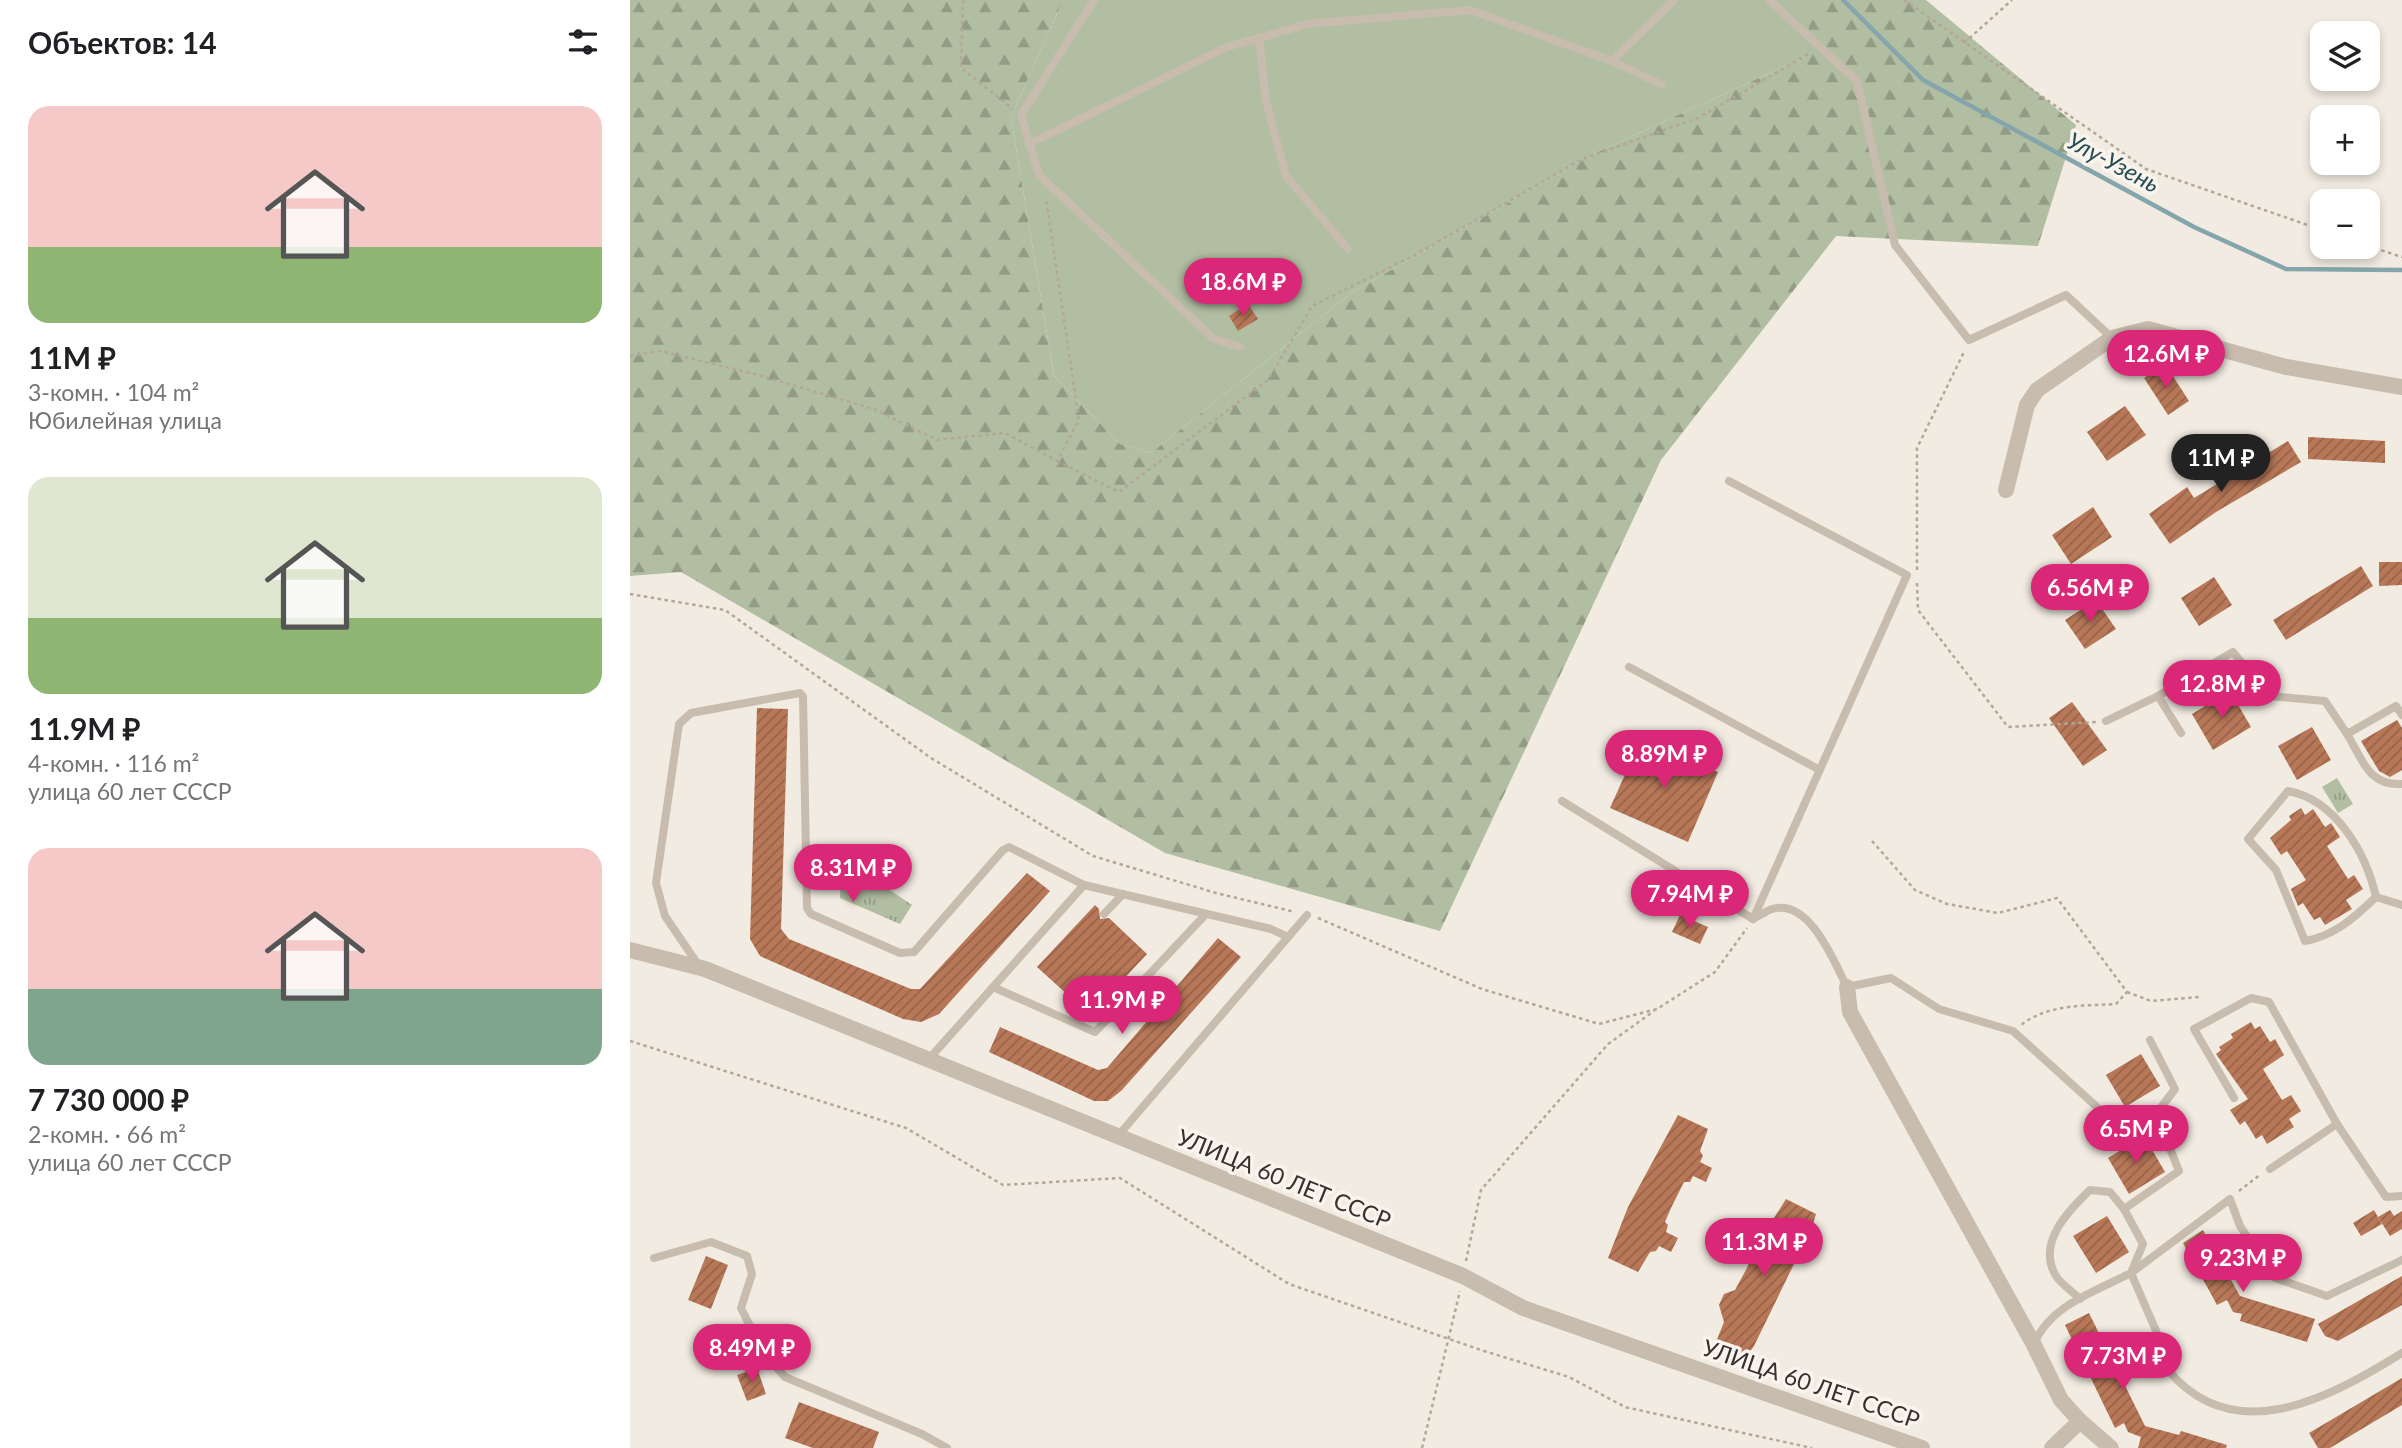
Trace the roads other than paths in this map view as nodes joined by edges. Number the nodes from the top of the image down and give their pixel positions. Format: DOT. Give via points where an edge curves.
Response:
graph roads {
  1 [pos="1094,0"];
  2 [pos="1674,0"];
  3 [pos="1769,0"];
  4 [pos="1259,38"];
  5 [pos="1612,61"];
  6 [pos="1662,85"];
  7 [pos="1030,144"];
  8 [pos="1348,250"];
  9 [pos="2112,338"];
  10 [pos="1240,347"];
  11 [pos="2402,387"];
  12 [pos="1729,481"];
  13 [pos="2006,490"];
  14 [pos="1629,667"];
  15 [pos="2158,695"];
  16 [pos="2402,715"];
  17 [pos="2106,722"];
  18 [pos="2180,733"];
  19 [pos="2347,734"];
  20 [pos="1818,769"];
  21 [pos="2402,784"];
  22 [pos="1562,801"];
  23 [pos="1084,886"];
  24 [pos="1123,894"];
  25 [pos="2376,897"];
  26 [pos="2402,905"];
  27 [pos="1104,914"];
  28 [pos="1206,914"];
  29 [pos="1307,915"];
  30 [pos="1753,919"];
  31 [pos="1288,937"];
  32 [pos="630,950"];
  33 [pos="699,966"];
  34 [pos="993,987"];
  35 [pos="1847,987"];
  36 [pos="2150,1040"];
  37 [pos="928,1060"];
  38 [pos="2234,1098"];
  39 [pos="2156,1114"];
  40 [pos="2337,1124"];
  41 [pos="1117,1137"];
  42 [pos="2270,1169"];
  43 [pos="2402,1196"];
  44 [pos="2124,1209"];
  45 [pos="654,1258"];
  46 [pos="2402,1260"];
  47 [pos="2132,1273"];
  48 [pos="2080,1299"];
  49 [pos="2160,1340"];
  50 [pos="2034,1345"];
  51 [pos="2402,1353"];
  52 [pos="2168,1370"];
  53 [pos="2195,1406"];
  54 [pos="2292,1417"];
  55 [pos="2080,1420"];
  56 [pos="947,1448"];
  57 [pos="1922,1448"];
  58 [pos="2052,1448"];
  59 [pos="2111,1448"];
  1 -- 7 [label="lane" via="1021,115"];
  2 -- 5 [label="lane"];
  3 -- 9 [label="lane" via="1857,81 1895,245 1969,340 2066,295"];
  4 -- 5 [label="lane" via="1308,24 1470,10"];
  4 -- 7 [label="lane" via="1227,47"];
  4 -- 8 [label="lane" via="1266,101 1286,176"];
  5 -- 6 [label="lane"];
  7 -- 10 [label="lane" via="1039,175 1214,339"];
  9 -- 11 [label="street" via="2148,329 2286,367"];
  9 -- 13 [label="street" via="2037,390 2027,405"];
  12 -- 20 [label="lane" via="1906,575"];
  14 -- 20 [label="lane"];
  15 -- 17 [label="lane"];
  15 -- 18 [label="lane"];
  15 -- 19 [label="lane" via="2233,652 2269,696 2325,701"];
  16 -- 19 [label="lane" via="2396,706"];
  19 -- 21 [label="lane" via="2375,779 2386,785"];
  20 -- 30 [label="lane"];
  22 -- 30 [label="lane"];
  23 -- 24 [label="lane"];
  23 -- 33 [label="lane" via="1009,847 914,952 900,953 811,914 807,908 803,695 691,713 679,724 656,883 665,916"];
  23 -- 34 [label="lane"];
  24 -- 27 [label="lane"];
  24 -- 28 [label="lane"];
  25 -- 25 [label="lane" via="2323,938 2305,941 2276,870 2248,839 2288,791 2301,794 2331,811 2369,869"];
  25 -- 26 [label="lane"];
  28 -- 31 [label="lane"];
  28 -- 34 [label="lane" via="1095,1032"];
  29 -- 31 [label="lane"];
  30 -- 35 [label="lane" via="1774,908 1793,910 1816,928"];
  31 -- 41 [label="lane"];
  32 -- 33 [label="street, УЛИЦА 60 ЛЕТ СССР"];
  33 -- 37 [label="street, УЛИЦА 60 ЛЕТ СССР"];
  34 -- 37 [label="lane"];
  35 -- 39 [label="lane" via="1891,978 1939,1009 2013,1031 2119,1127"];
  35 -- 50 [label="street" via="1850,1012"];
  36 -- 39 [label="lane" via="2175,1089"];
  37 -- 41 [label="street, УЛИЦА 60 ЛЕТ СССР"];
  38 -- 40 [label="lane" via="2194,1029 2251,998 2269,1002"];
  39 -- 44 [label="lane" via="2179,1171"];
  40 -- 42 [label="lane"];
  40 -- 43 [label="lane" via="2386,1197"];
  41 -- 57 [label="street, УЛИЦА 60 ЛЕТ СССР" via="1463,1276 1524,1308"];
  44 -- 47 [label="lane" via="2143,1244"];
  44 -- 48 [label="lane" via="2110,1192 2090,1190 2060,1220 2051,1252 2055,1275"];
  45 -- 56 [label="lane" via="711,1242 747,1256 752,1275 741,1308 764,1354 785,1377"];
  46 -- 47 [label="lane" via="2327,1296 2275,1278 2240,1226 2230,1199"];
  47 -- 48 [label="lane"];
  47 -- 49 [label="lane"];
  48 -- 50 [label="lane" via="2054,1315 2041,1328"];
  50 -- 55 [label="street" via="2061,1400"];
  51 -- 54 [label="lane"];
  52 -- 53 [label="lane"];
  55 -- 58 [label="street"];
  55 -- 59 [label="street"];
}
